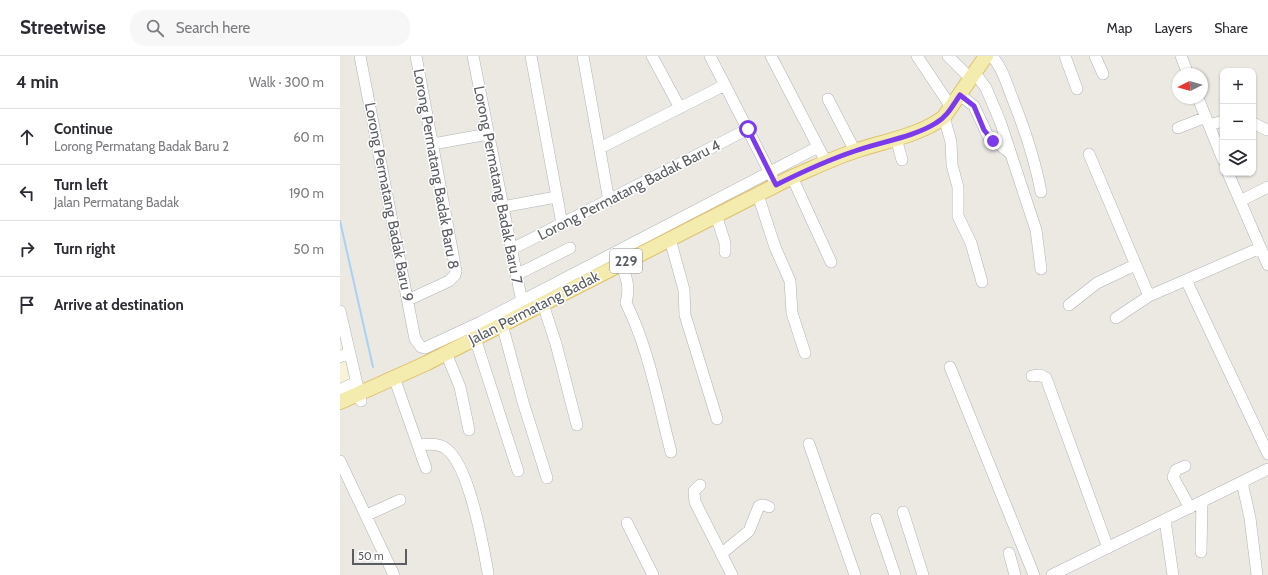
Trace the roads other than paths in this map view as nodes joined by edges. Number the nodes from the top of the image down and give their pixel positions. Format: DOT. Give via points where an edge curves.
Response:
graph roads {
  1 [pos="360,56"];
  2 [pos="416,56"];
  3 [pos="473,56"];
  4 [pos="531,56"];
  5 [pos="583,56"];
  6 [pos="652,56"];
  7 [pos="710,56"];
  8 [pos="771,56"];
  9 [pos="917,56"];
  10 [pos="948,56"];
  11 [pos="986,56"];
  12 [pos="992,56"];
  13 [pos="1065,56"];
  14 [pos="1095,56"];
  15 [pos="1180,56"];
  16 [pos="1185,68"];
  17 [pos="1103,74"];
  18 [pos="973,76"];
  19 [pos="725,85"];
  20 [pos="1077,89"];
  21 [pos="960,95"];
  22 [pos="828,99"];
  23 [pos="1200,104"];
  24 [pos="680,108"];
  25 [pos="948,112"];
  26 [pos="1207,121"];
  27 [pos="1220,121"];
  28 [pos="1256,124"];
  29 [pos="1178,128"];
  30 [pos="748,129"];
  31 [pos="1266,130"];
  32 [pos="488,134"];
  33 [pos="896,138"];
  34 [pos="433,144"];
  35 [pos="818,147"];
  36 [pos="600,148"];
  37 [pos="854,151"];
  38 [pos="1010,153"];
  39 [pos="1220,153"];
  40 [pos="1089,154"];
  41 [pos="902,160"];
  42 [pos="826,162"];
  43 [pos="769,171"];
  44 [pos="1229,176"];
  45 [pos="792,177"];
  46 [pos="776,185"];
  47 [pos="1268,187"];
  48 [pos="1041,192"];
  49 [pos="758,194"];
  50 [pos="556,197"];
  51 [pos="609,200"];
  52 [pos="1240,201"];
  53 [pos="502,207"];
  54 [pos="716,216"];
  55 [pos="562,224"];
  56 [pos="670,239"];
  57 [pos="570,248"];
  58 [pos="1260,248"];
  59 [pos="510,250"];
  60 [pos="725,252"];
  61 [pos="831,262"];
  62 [pos="621,264"];
  63 [pos="1135,265"];
  64 [pos="1268,265"];
  65 [pos="1041,269"];
  66 [pos="516,276"];
  67 [pos="1186,280"];
  68 [pos="982,282"];
  69 [pos="1149,296"];
  70 [pos="408,300"];
  71 [pos="543,304"];
  72 [pos="1069,305"];
  73 [pos="523,307"];
  74 [pos="340,311"];
  75 [pos="1116,318"];
  76 [pos="502,324"];
  77 [pos="475,338"];
  78 [pos="446,353"];
  79 [pos="805,353"];
  80 [pos="345,354"];
  81 [pos="427,363"];
  82 [pos="950,367"];
  83 [pos="1032,376"];
  84 [pos="396,383"];
  85 [pos="340,390"];
  86 [pos="358,392"];
  87 [pos="340,402"];
  88 [pos="340,411"];
  89 [pos="717,419"];
  90 [pos="577,425"];
  91 [pos="469,430"];
  92 [pos="809,444"];
  93 [pos="418,445"];
  94 [pos="671,452"];
  95 [pos="1268,454"];
  96 [pos="340,461"];
  97 [pos="1185,466"];
  98 [pos="426,468"];
  99 [pos="1268,469"];
  100 [pos="518,471"];
  101 [pos="547,478"];
  102 [pos="1242,482"];
  103 [pos="700,485"];
  104 [pos="400,500"];
  105 [pos="1202,502"];
  106 [pos="769,507"];
  107 [pos="1190,508"];
  108 [pos="903,512"];
  109 [pos="367,515"];
  110 [pos="876,520"];
  111 [pos="1165,520"];
  112 [pos="627,523"];
  113 [pos="1108,548"];
  114 [pos="1201,552"];
  115 [pos="1009,553"];
  116 [pos="721,554"];
  117 [pos="1076,564"];
  118 [pos="488,573"];
  119 [pos="394,575"];
  120 [pos="653,575"];
  121 [pos="732,575"];
  122 [pos="855,575"];
  123 [pos="895,575"];
  124 [pos="923,575"];
  125 [pos="1015,575"];
  126 [pos="1034,575"];
  127 [pos="1052,575"];
  128 [pos="1078,575"];
  129 [pos="1173,575"];
  130 [pos="1257,575"];
  1 -- 70 [label="street, Lorong Permatang Badak Baru 9"];
  2 -- 34 [label="street, Lorong Permatang Badak Baru 8"];
  3 -- 32 [label="street, Lorong Permatang Badak Baru 7"];
  4 -- 50 [label="street"];
  5 -- 36 [label="street"];
  6 -- 24 [label="street"];
  7 -- 19 [label="street"];
  8 -- 35 [label="street"];
  9 -- 25 [label="street"];
  10 -- 18 [label="street"];
  11 -- 18 [label="main road, Jalan Permatang Badak / 229"];
  12 -- 48 [label="street" via="1003,74 1027,134"];
  13 -- 20 [label="street"];
  14 -- 17 [label="street"];
  15 -- 16 [label="street"];
  18 -- 21 [label="main road, Jalan Permatang Badak / 229"];
  18 -- 38 [label="street" via="986,88"];
  19 -- 24 [label="street"];
  19 -- 30 [label="street"];
  21 -- 25 [label="main road, Jalan Permatang Badak / 229"];
  21 -- 38 [label="street" via="974,106 988,136"];
  22 -- 37 [label="street"];
  23 -- 26 [label="street"];
  24 -- 36 [label="street"];
  25 -- 33 [label="main road, Jalan Permatang Badak / 229" via="927,127"];
  25 -- 68 [label="street" via="952,165 958,187 958,216 971,243"];
  26 -- 27 [label="street"];
  26 -- 29 [label="street"];
  26 -- 39 [label="street"];
  28 -- 31 [label="street"];
  30 -- 43 [label="street"];
  30 -- 51 [label="street, Lorong Permatang Badak Baru 4"];
  32 -- 34 [label="street"];
  32 -- 53 [label="street, Lorong Permatang Badak Baru 7"];
  33 -- 37 [label="main road, Jalan Permatang Badak / 229"];
  33 -- 41 [label="street"];
  34 -- 70 [label="street, Lorong Permatang Badak Baru 8" via="455,275 449,281"];
  35 -- 42 [label="street"];
  35 -- 43 [label="street"];
  36 -- 51 [label="street"];
  37 -- 42 [label="main road, Jalan Permatang Badak / 229"];
  38 -- 65 [label="street" via="1036,230"];
  40 -- 63 [label="street"];
  42 -- 45 [label="main road, Jalan Permatang Badak / 229"];
  43 -- 46 [label="street"];
  43 -- 73 [label="street"];
  44 -- 52 [label="street"];
  45 -- 46 [label="main road, Jalan Permatang Badak / 229"];
  45 -- 61 [label="street"];
  46 -- 49 [label="main road, Jalan Permatang Badak / 229"];
  47 -- 52 [label="street"];
  49 -- 54 [label="main road, Jalan Permatang Badak / 229"];
  49 -- 79 [label="street" via="775,248 790,281 792,317"];
  50 -- 53 [label="street"];
  50 -- 55 [label="street"];
  51 -- 55 [label="street, Lorong Permatang Badak Baru 4"];
  52 -- 58 [label="street"];
  53 -- 59 [label="street, Lorong Permatang Badak Baru 7"];
  54 -- 56 [label="main road, Jalan Permatang Badak / 229"];
  54 -- 60 [label="street" via="725,243"];
  55 -- 59 [label="street, Lorong Permatang Badak Baru 4"];
  56 -- 62 [label="main road, Jalan Permatang Badak / 229"];
  56 -- 89 [label="street" via="684,290 685,315"];
  57 -- 66 [label="street"];
  58 -- 64 [label="street"];
  58 -- 67 [label="street"];
  59 -- 66 [label="street, Lorong Permatang Badak Baru 7"];
  62 -- 71 [label="main road, Jalan Permatang Badak / 229"];
  62 -- 94 [label="street" via="628,284 626,303 636,324"];
  63 -- 69 [label="street"];
  63 -- 72 [label="street" via="1097,283"];
  66 -- 73 [label="street, Lorong Permatang Badak Baru 7"];
  67 -- 69 [label="street"];
  67 -- 95 [label="street"];
  69 -- 75 [label="street"];
  70 -- 73 [label="street, Lorong Permatang Badak Baru 9" via="415,339 420,347 430,347"];
  71 -- 73 [label="main road, Jalan Permatang Badak / 229"];
  71 -- 90 [label="street"];
  73 -- 76 [label="main road, Jalan Permatang Badak / 229"];
  74 -- 80 [label="street"];
  76 -- 77 [label="main road, Jalan Permatang Badak / 229"];
  76 -- 101 [label="street"];
  77 -- 78 [label="main road, Jalan Permatang Badak / 229"];
  77 -- 100 [label="street"];
  78 -- 81 [label="main road, Jalan Permatang Badak / 229"];
  78 -- 91 [label="street" via="460,387"];
  80 -- 86 [label="street"];
  81 -- 84 [label="main road, Jalan Permatang Badak / 229"];
  81 -- 86 [label="main road, Jalan Permatang Badak / 229"];
  82 -- 126 [label="street"];
  83 -- 113 [label="street" via="1040,375 1046,378"];
  84 -- 86 [label="main road, Jalan Permatang Badak / 229"];
  84 -- 93 [label="street"];
  85 -- 86 [label="street"];
  86 -- 87 [label="main road, Jalan Permatang Badak / 229"];
  86 -- 88 [label="main road, Jalan Permatang Badak / 229"];
  92 -- 122 [label="street"];
  93 -- 98 [label="street"];
  93 -- 118 [label="street" via="431,444 445,448 456,461 472,499"];
  96 -- 109 [label="street"];
  97 -- 107 [label="street" via="1176,470 1173,477"];
  99 -- 102 [label="street"];
  102 -- 105 [label="street"];
  102 -- 130 [label="street" via="1250,518"];
  103 -- 116 [label="street" via="694,491 694,496"];
  104 -- 109 [label="street"];
  105 -- 107 [label="street"];
  105 -- 114 [label="street"];
  106 -- 116 [label="street" via="759,506 749,531"];
  107 -- 111 [label="street"];
  108 -- 124 [label="street"];
  109 -- 119 [label="street"];
  110 -- 123 [label="street"];
  111 -- 113 [label="street"];
  111 -- 129 [label="street"];
  112 -- 120 [label="street"];
  113 -- 117 [label="street"];
  115 -- 125 [label="street"];
  116 -- 121 [label="street"];
  117 -- 127 [label="street"];
  117 -- 128 [label="street"];
}
